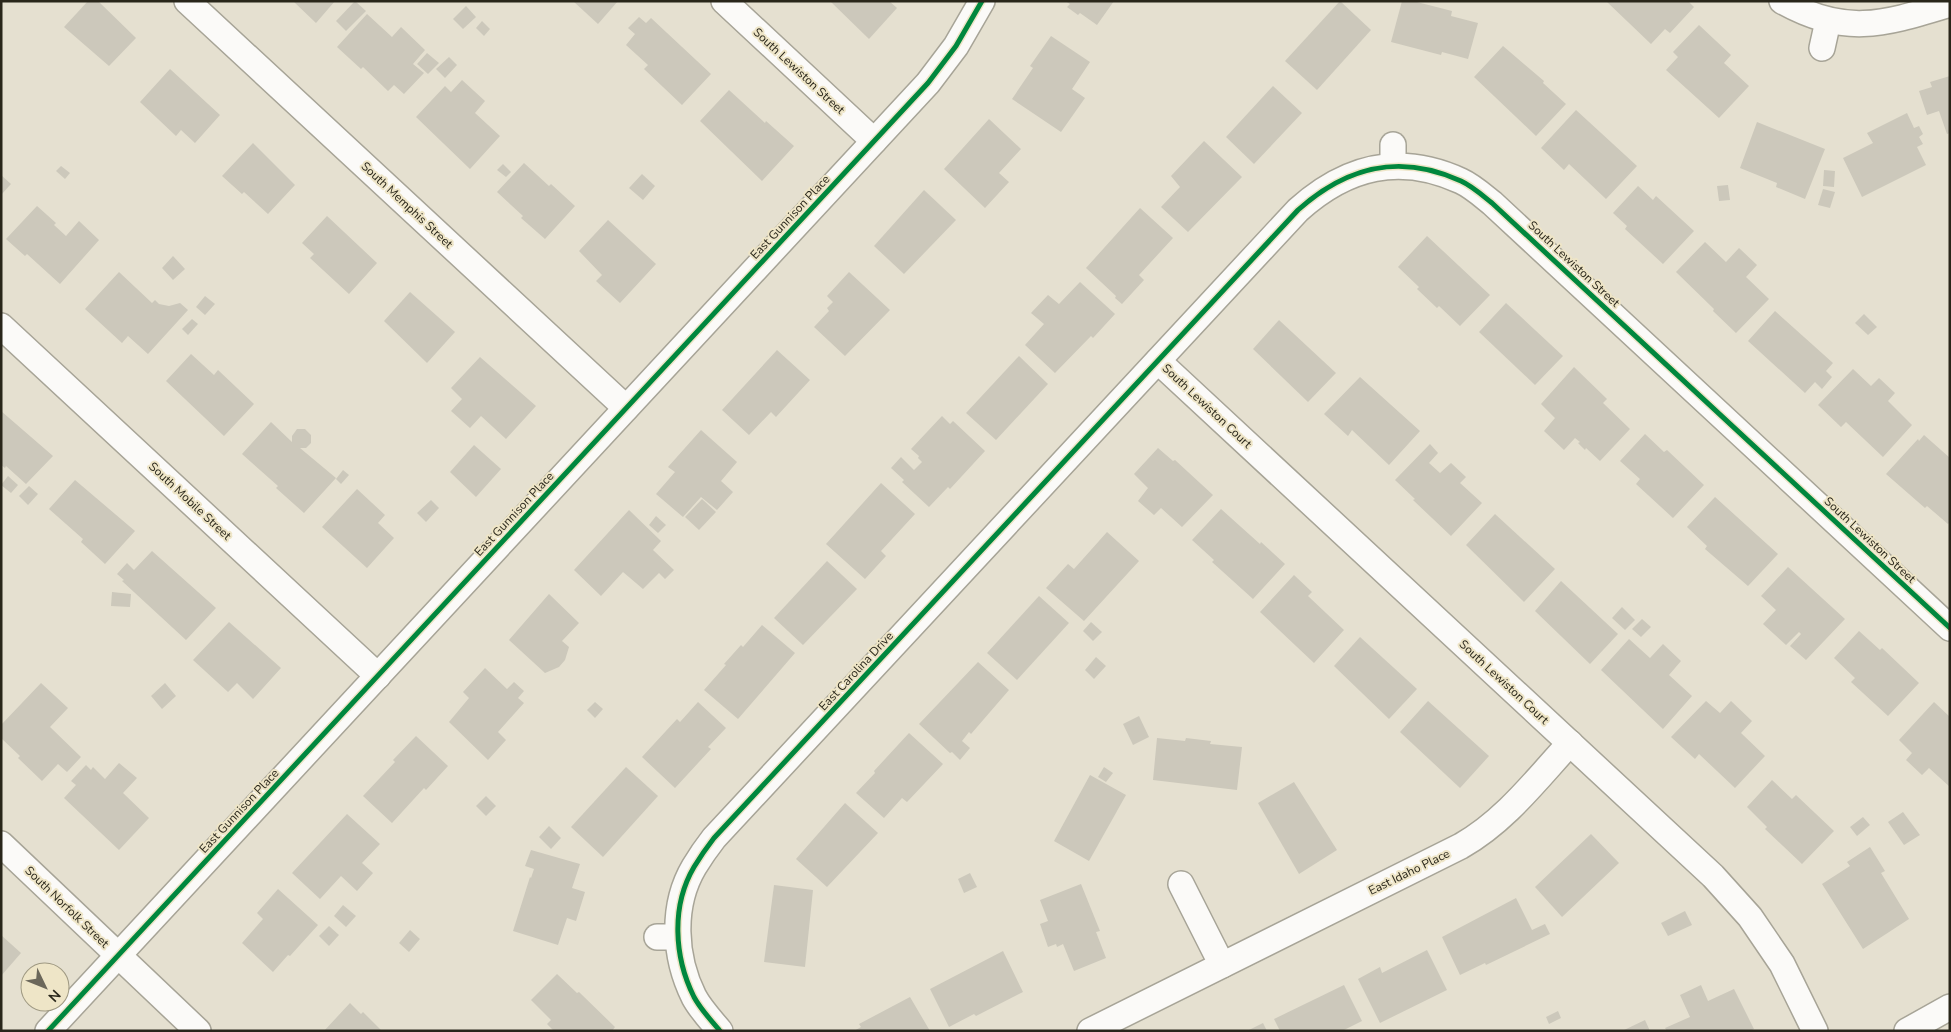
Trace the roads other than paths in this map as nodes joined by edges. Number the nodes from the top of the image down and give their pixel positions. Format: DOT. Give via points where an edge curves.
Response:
graph roads {
  1 [pos="188,1"];
  2 [pos="724,1"];
  3 [pos="982,1"];
  4 [pos="1782,1"];
  5 [pos="1950,4"];
  6 [pos="1828,21"];
  7 [pos="1822,48"];
  8 [pos="874,141"];
  9 [pos="1,326"];
  10 [pos="1158,361"];
  11 [pos="626,408"];
  12 [pos="1950,628"];
  13 [pos="378,676"];
  14 [pos="1570,743"];
  15 [pos="1,844"];
  16 [pos="1181,884"];
  17 [pos="118,956"];
  18 [pos="1222,965"];
  19 [pos="1950,1008"];
  20 [pos="48,1031"];
  21 [pos="198,1031"];
  22 [pos="720,1031"];
  23 [pos="1090,1031"];
  24 [pos="1815,1031"];
  25 [pos="1908,1031"];
  1 -- 11 [label="street, South Memphis Street"];
  2 -- 8 [label="street, South Lewiston Street"];
  3 -- 8 [label="street, East Gunnison Place" via="956,46 928,83"];
  4 -- 6 [label="street"];
  5 -- 6 [label="street" via="1872,24"];
  6 -- 7 [label="street"];
  8 -- 11 [label="street, East Gunnison Place"];
  9 -- 13 [label="street, South Mobile Street"];
  10 -- 12 [label="street, South Lewiston Street" via="1314,195 1332,183 1393,155 1415,167 1463,182 1492,202"];
  10 -- 14 [label="street, South Lewiston Court"];
  10 -- 22 [label="street, East Carolina Drive" via="714,838 693,867 667,937 695,998"];
  11 -- 13 [label="street, East Gunnison Place"];
  13 -- 17 [label="street, East Gunnison Place"];
  14 -- 18 [label="street, East Idaho Place" via="1505,814 1481,835"];
  14 -- 24 [label="street, South Lewiston Court" via="1713,876 1750,917 1782,964"];
  15 -- 17 [label="street, South Norfolk Street"];
  16 -- 18 [label="street"];
  17 -- 20 [label="street, East Gunnison Place"];
  17 -- 21 [label="street, South Norfolk Street"];
  18 -- 23 [label="street, East Idaho Place"];
  19 -- 25 [label="street"];
}
